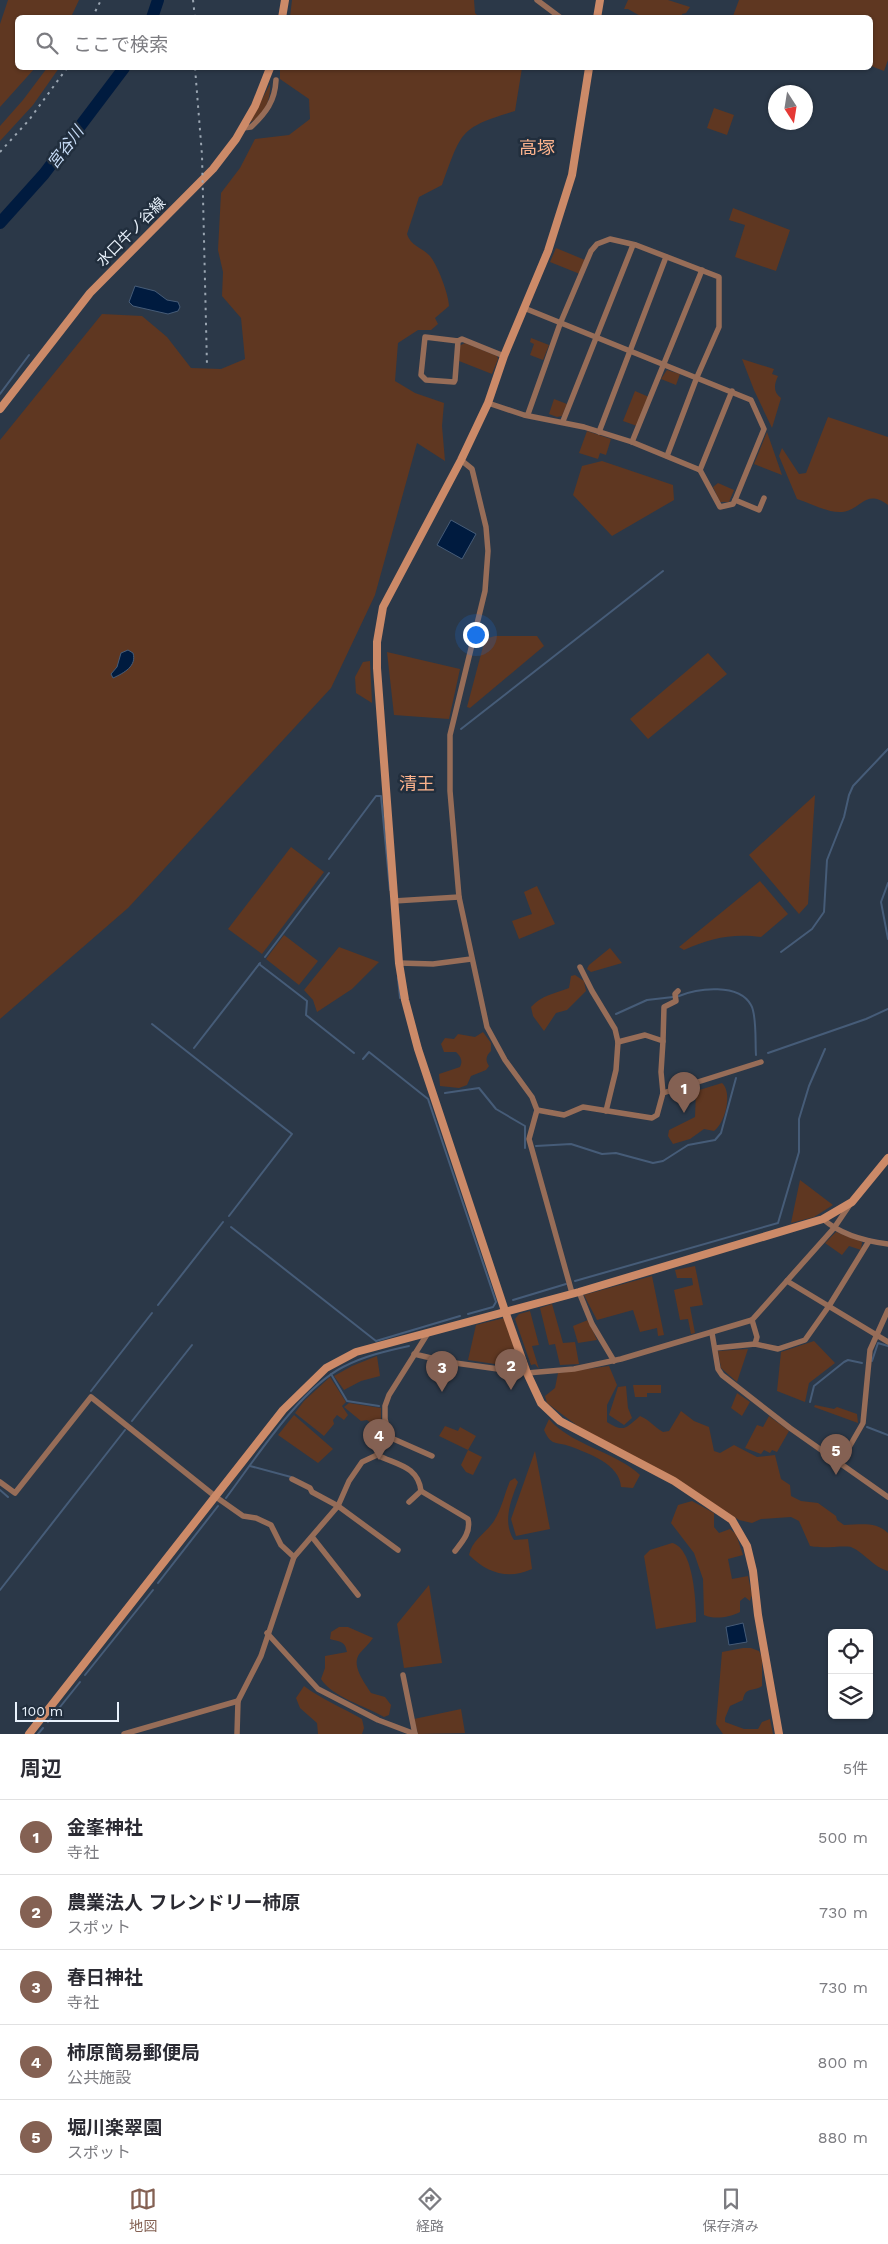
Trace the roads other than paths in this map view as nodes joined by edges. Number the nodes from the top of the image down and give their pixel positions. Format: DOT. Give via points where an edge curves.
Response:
graph roads {
  1 [pos="285,0"];
  2 [pos="537,0"];
  3 [pos="600,0"];
  4 [pos="282,15"];
  5 [pos="557,15"];
  6 [pos="598,15"];
  7 [pos="269,70"];
  8 [pos="589,70"];
  9 [pos="276,80"];
  10 [pos="242,128"];
  11 [pos="633,245"];
  12 [pos="666,256"];
  13 [pos="702,270"];
  14 [pos="524,308"];
  15 [pos="560,324"];
  16 [pos="595,337"];
  17 [pos="458,341"];
  18 [pos="630,351"];
  19 [pos="504,356"];
  20 [pos="664,365"];
  21 [pos="697,377"];
  22 [pos="732,391"];
  23 [pos="488,404"];
  24 [pos="0,409"];
  25 [pos="528,414"];
  26 [pos="563,421"];
  27 [pos="599,432"];
  28 [pos="632,442"];
  29 [pos="668,456"];
  30 [pos="461,460"];
  31 [pos="700,470"];
  32 [pos="764,498"];
  33 [pos="735,500"];
  34 [pos="459,897"];
  35 [pos="394,901"];
  36 [pos="472,959"];
  37 [pos="399,964"];
  38 [pos="580,967"];
  39 [pos="678,991"];
  40 [pos="663,1041"];
  41 [pos="618,1042"];
  42 [pos="761,1062"];
  43 [pos="663,1093"];
  44 [pos="537,1110"];
  45 [pos="606,1111"];
  46 [pos="888,1158"];
  47 [pos="852,1202"];
  48 [pos="823,1219"];
  49 [pos="834,1228"];
  50 [pos="869,1241"];
  51 [pos="888,1244"];
  52 [pos="786,1281"];
  53 [pos="576,1293"];
  54 [pos="829,1306"];
  55 [pos="888,1310"];
  56 [pos="505,1311"];
  57 [pos="752,1320"];
  58 [pos="712,1332"];
  59 [pos="428,1333"];
  60 [pos="877,1336"];
  61 [pos="888,1342"];
  62 [pos="755,1344"];
  63 [pos="715,1348"];
  64 [pos="414,1354"];
  65 [pos="614,1361"];
  66 [pos="527,1373"];
  67 [pos="388,1437"];
  68 [pos="377,1454"];
  69 [pos="432,1456"];
  70 [pos="840,1463"];
  71 [pos="292,1479"];
  72 [pos="0,1482"];
  73 [pos="421,1491"];
  74 [pos="216,1497"];
  75 [pos="888,1497"];
  76 [pos="409,1502"];
  77 [pos="338,1506"];
  78 [pos="313,1538"];
  79 [pos="398,1550"];
  80 [pos="455,1551"];
  81 [pos="294,1557"];
  82 [pos="358,1595"];
  83 [pos="267,1633"];
  84 [pos="403,1675"];
  85 [pos="238,1701"];
  86 [pos="29,1734"];
  87 [pos="124,1734"];
  88 [pos="237,1734"];
  89 [pos="415,1734"];
  90 [pos="779,1734"];
  1 -- 4 [label="street"];
  2 -- 5 [label="street"];
  3 -- 6 [label="street"];
  7 -- 10 [label="street, 水口牛ノ谷線"];
  8 -- 14 [label="street" via="572,175 548,251"];
  9 -- 10 [label="street" via="269,108 251,127"];
  10 -- 24 [label="street, 水口牛ノ谷線" via="213,169 90,293"];
  11 -- 12 [label="street"];
  11 -- 15 [label="street" via="610,239 597,244 591,251"];
  11 -- 16 [label="street"];
  12 -- 13 [label="street"];
  12 -- 18 [label="street"];
  13 -- 20 [label="street"];
  13 -- 21 [label="street" via="719,276 719,327"];
  14 -- 15 [label="street"];
  14 -- 19 [label="street"];
  15 -- 16 [label="street"];
  15 -- 25 [label="street"];
  16 -- 18 [label="street"];
  16 -- 26 [label="street"];
  17 -- 17 [label="street" via="425,337 421,375 426,380 456,380"];
  17 -- 19 [label="street" via="462,339"];
  18 -- 20 [label="street"];
  18 -- 27 [label="street"];
  19 -- 23 [label="street"];
  20 -- 21 [label="street"];
  20 -- 28 [label="street"];
  21 -- 22 [label="street"];
  21 -- 29 [label="street"];
  22 -- 31 [label="street"];
  22 -- 33 [label="street" via="751,400 764,429"];
  23 -- 25 [label="street"];
  23 -- 30 [label="street"];
  25 -- 26 [label="street"];
  26 -- 27 [label="street"];
  27 -- 28 [label="street"];
  28 -- 29 [label="street"];
  29 -- 31 [label="street"];
  30 -- 34 [label="street" via="472,469 486,526 488,551 485,592 450,734 450,791"];
  30 -- 35 [label="street" via="383,606 377,668"];
  31 -- 33 [label="street" via="720,507 733,504"];
  32 -- 33 [label="street" via="759,510"];
  34 -- 35 [label="street"];
  34 -- 36 [label="street"];
  35 -- 37 [label="street"];
  36 -- 37 [label="street"];
  36 -- 44 [label="street" via="487,1027"];
  37 -- 56 [label="street" via="418,1049"];
  38 -- 41 [label="street" via="615,1029"];
  39 -- 40 [label="street" via="676,1001 664,1006"];
  40 -- 41 [label="street" via="645,1035"];
  40 -- 43 [label="street"];
  41 -- 45 [label="street" via="616,1070"];
  42 -- 43 [label="street"];
  43 -- 45 [label="street" via="657,1115 652,1118"];
  44 -- 45 [label="street" via="557,1115 583,1107"];
  44 -- 53 [label="street" via="528,1138"];
  46 -- 47 [label="street"];
  47 -- 48 [label="street"];
  47 -- 49 [label="street"];
  48 -- 49 [label="street"];
  48 -- 53 [label="street"];
  49 -- 50 [label="street"];
  49 -- 52 [label="street"];
  50 -- 51 [label="street"];
  50 -- 54 [label="street"];
  52 -- 54 [label="street"];
  52 -- 57 [label="street"];
  53 -- 56 [label="street"];
  53 -- 65 [label="street"];
  54 -- 60 [label="street"];
  54 -- 62 [label="street" via="805,1340 778,1349"];
  55 -- 60 [label="street"];
  56 -- 59 [label="street"];
  56 -- 66 [label="street"];
  57 -- 58 [label="street"];
  57 -- 62 [label="street" via="757,1337"];
  58 -- 63 [label="street"];
  58 -- 65 [label="street"];
  59 -- 64 [label="street"];
  59 -- 74 [label="street" via="356,1352 326,1368 283,1410"];
  60 -- 61 [label="street"];
  60 -- 70 [label="street" via="869,1357 863,1423"];
  62 -- 63 [label="street"];
  63 -- 70 [label="street" via="722,1375"];
  64 -- 66 [label="street"];
  64 -- 67 [label="street" via="385,1406"];
  65 -- 66 [label="street"];
  66 -- 90 [label="street" via="541,1403 560,1422 674,1481 732,1520 747,1546 753,1571"];
  67 -- 68 [label="street"];
  67 -- 69 [label="street"];
  68 -- 73 [label="street" via="416,1473"];
  68 -- 77 [label="street" via="362,1462"];
  70 -- 75 [label="street"];
  71 -- 77 [label="street"];
  72 -- 74 [label="street" via="16,1493 91,1397"];
  73 -- 76 [label="street"];
  73 -- 80 [label="street" via="468,1520 470,1527"];
  74 -- 81 [label="street" via="243,1516 271,1525 281,1545"];
  74 -- 86 [label="street"];
  77 -- 78 [label="street"];
  77 -- 79 [label="street"];
  78 -- 81 [label="street"];
  78 -- 82 [label="street"];
  81 -- 83 [label="street"];
  83 -- 85 [label="street" via="261,1656"];
  83 -- 89 [label="street" via="318,1689 378,1720"];
  84 -- 89 [label="street"];
  85 -- 87 [label="street"];
  85 -- 88 [label="street"];
}
